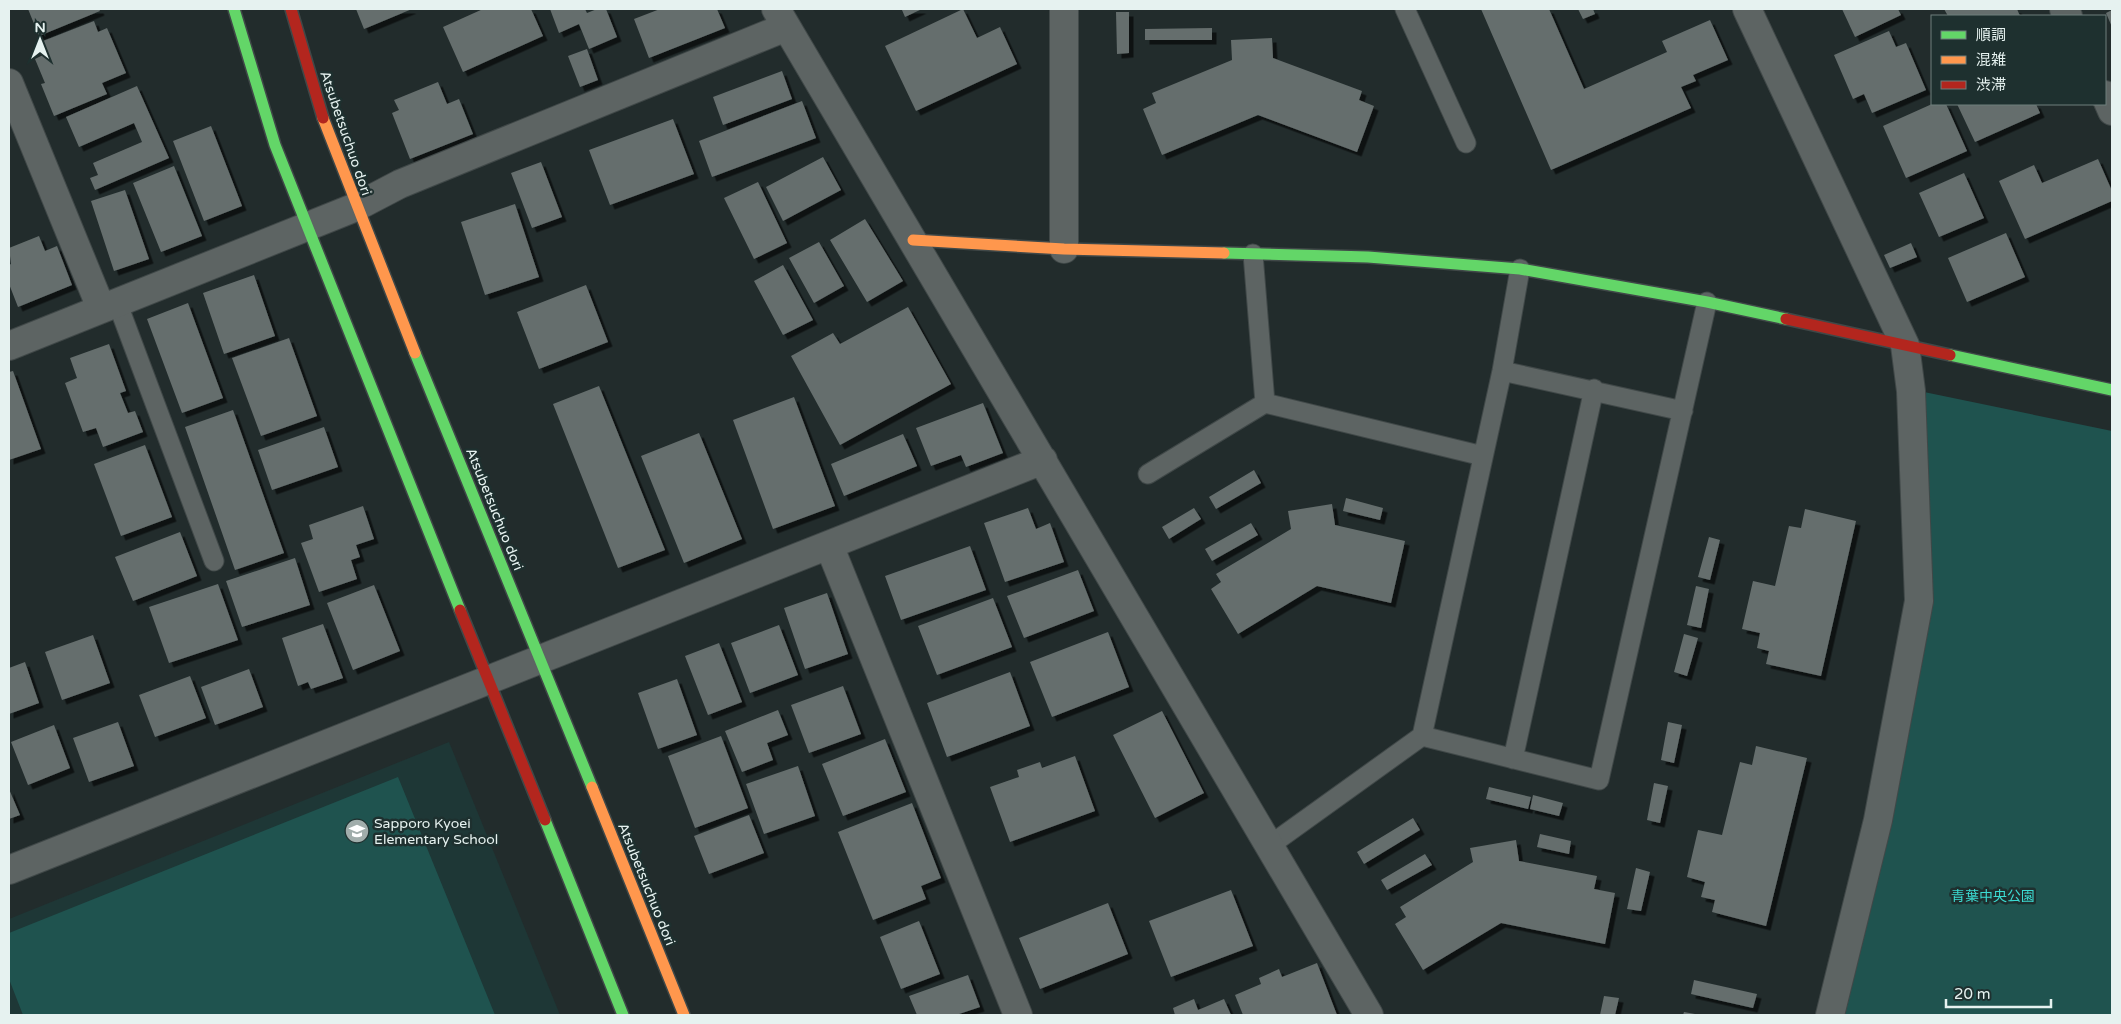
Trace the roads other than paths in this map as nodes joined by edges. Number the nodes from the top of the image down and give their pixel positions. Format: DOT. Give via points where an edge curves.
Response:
graph roads {
  1 [pos="234,9"];
  2 [pos="292,9"];
  3 [pos="1064,9"];
  4 [pos="1405,9"];
  5 [pos="1747,9"];
  6 [pos="781,18"];
  7 [pos="9,83"];
  8 [pos="2106,97"];
  9 [pos="2112,111"];
  10 [pos="1466,143"];
  11 [pos="356,206"];
  12 [pos="306,226"];
  13 [pos="913,240"];
  14 [pos="1064,249"];
  15 [pos="1253,254"];
  16 [pos="1520,269"];
  17 [pos="1707,302"];
  18 [pos="109,305"];
  19 [pos="1905,345"];
  20 [pos="9,346"];
  21 [pos="1502,370"];
  22 [pos="1594,389"];
  23 [pos="2112,390"];
  24 [pos="1265,403"];
  25 [pos="1683,411"];
  26 [pos="1484,456"];
  27 [pos="1042,460"];
  28 [pos="1148,474"];
  29 [pos="829,545"];
  30 [pos="214,561"];
  31 [pos="540,658"];
  32 [pos="489,678"];
  33 [pos="1422,736"];
  34 [pos="1514,759"];
  35 [pos="1269,846"];
  36 [pos="9,870"];
  37 [pos="622,1015"];
  38 [pos="684,1015"];
  39 [pos="1018,1015"];
  40 [pos="1369,1015"];
  41 [pos="1830,1015"];
  1 -- 12 [label="main road" via="275,145"];
  2 -- 11 [label="main road, Atsubetsuchuo dori" via="325,126"];
  3 -- 14 [label="street"];
  4 -- 10 [label="lane"];
  5 -- 19 [label="street"];
  6 -- 11 [label="street"];
  6 -- 13 [label="street"];
  7 -- 18 [label="street"];
  8 -- 9 [label="street"];
  11 -- 12 [label="street"];
  11 -- 31 [label="main road, Atsubetsuchuo dori"];
  12 -- 18 [label="street"];
  12 -- 32 [label="main road"];
  13 -- 14 [label="main road"];
  13 -- 27 [label="street"];
  14 -- 15 [label="main road"];
  15 -- 16 [label="main road" via="1368,257"];
  15 -- 24 [label="lane"];
  16 -- 17 [label="main road"];
  16 -- 21 [label="lane"];
  17 -- 19 [label="main road"];
  17 -- 25 [label="lane"];
  18 -- 20 [label="street"];
  18 -- 30 [label="lane"];
  19 -- 23 [label="main road"];
  19 -- 41 [label="street" via="1911,391 1919,601 1878,820"];
  21 -- 22 [label="lane"];
  21 -- 26 [label="lane"];
  22 -- 25 [label="lane"];
  22 -- 34 [label="lane"];
  24 -- 26 [label="lane"];
  24 -- 28 [label="lane"];
  25 -- 34 [label="lane" via="1599,780"];
  26 -- 33 [label="lane"];
  27 -- 29 [label="street"];
  27 -- 35 [label="street"];
  29 -- 31 [label="street"];
  29 -- 39 [label="street"];
  31 -- 32 [label="street"];
  31 -- 38 [label="main road, Atsubetsuchuo dori"];
  32 -- 36 [label="street"];
  32 -- 37 [label="main road"];
  33 -- 34 [label="lane"];
  33 -- 35 [label="lane"];
  35 -- 40 [label="street"];
}
